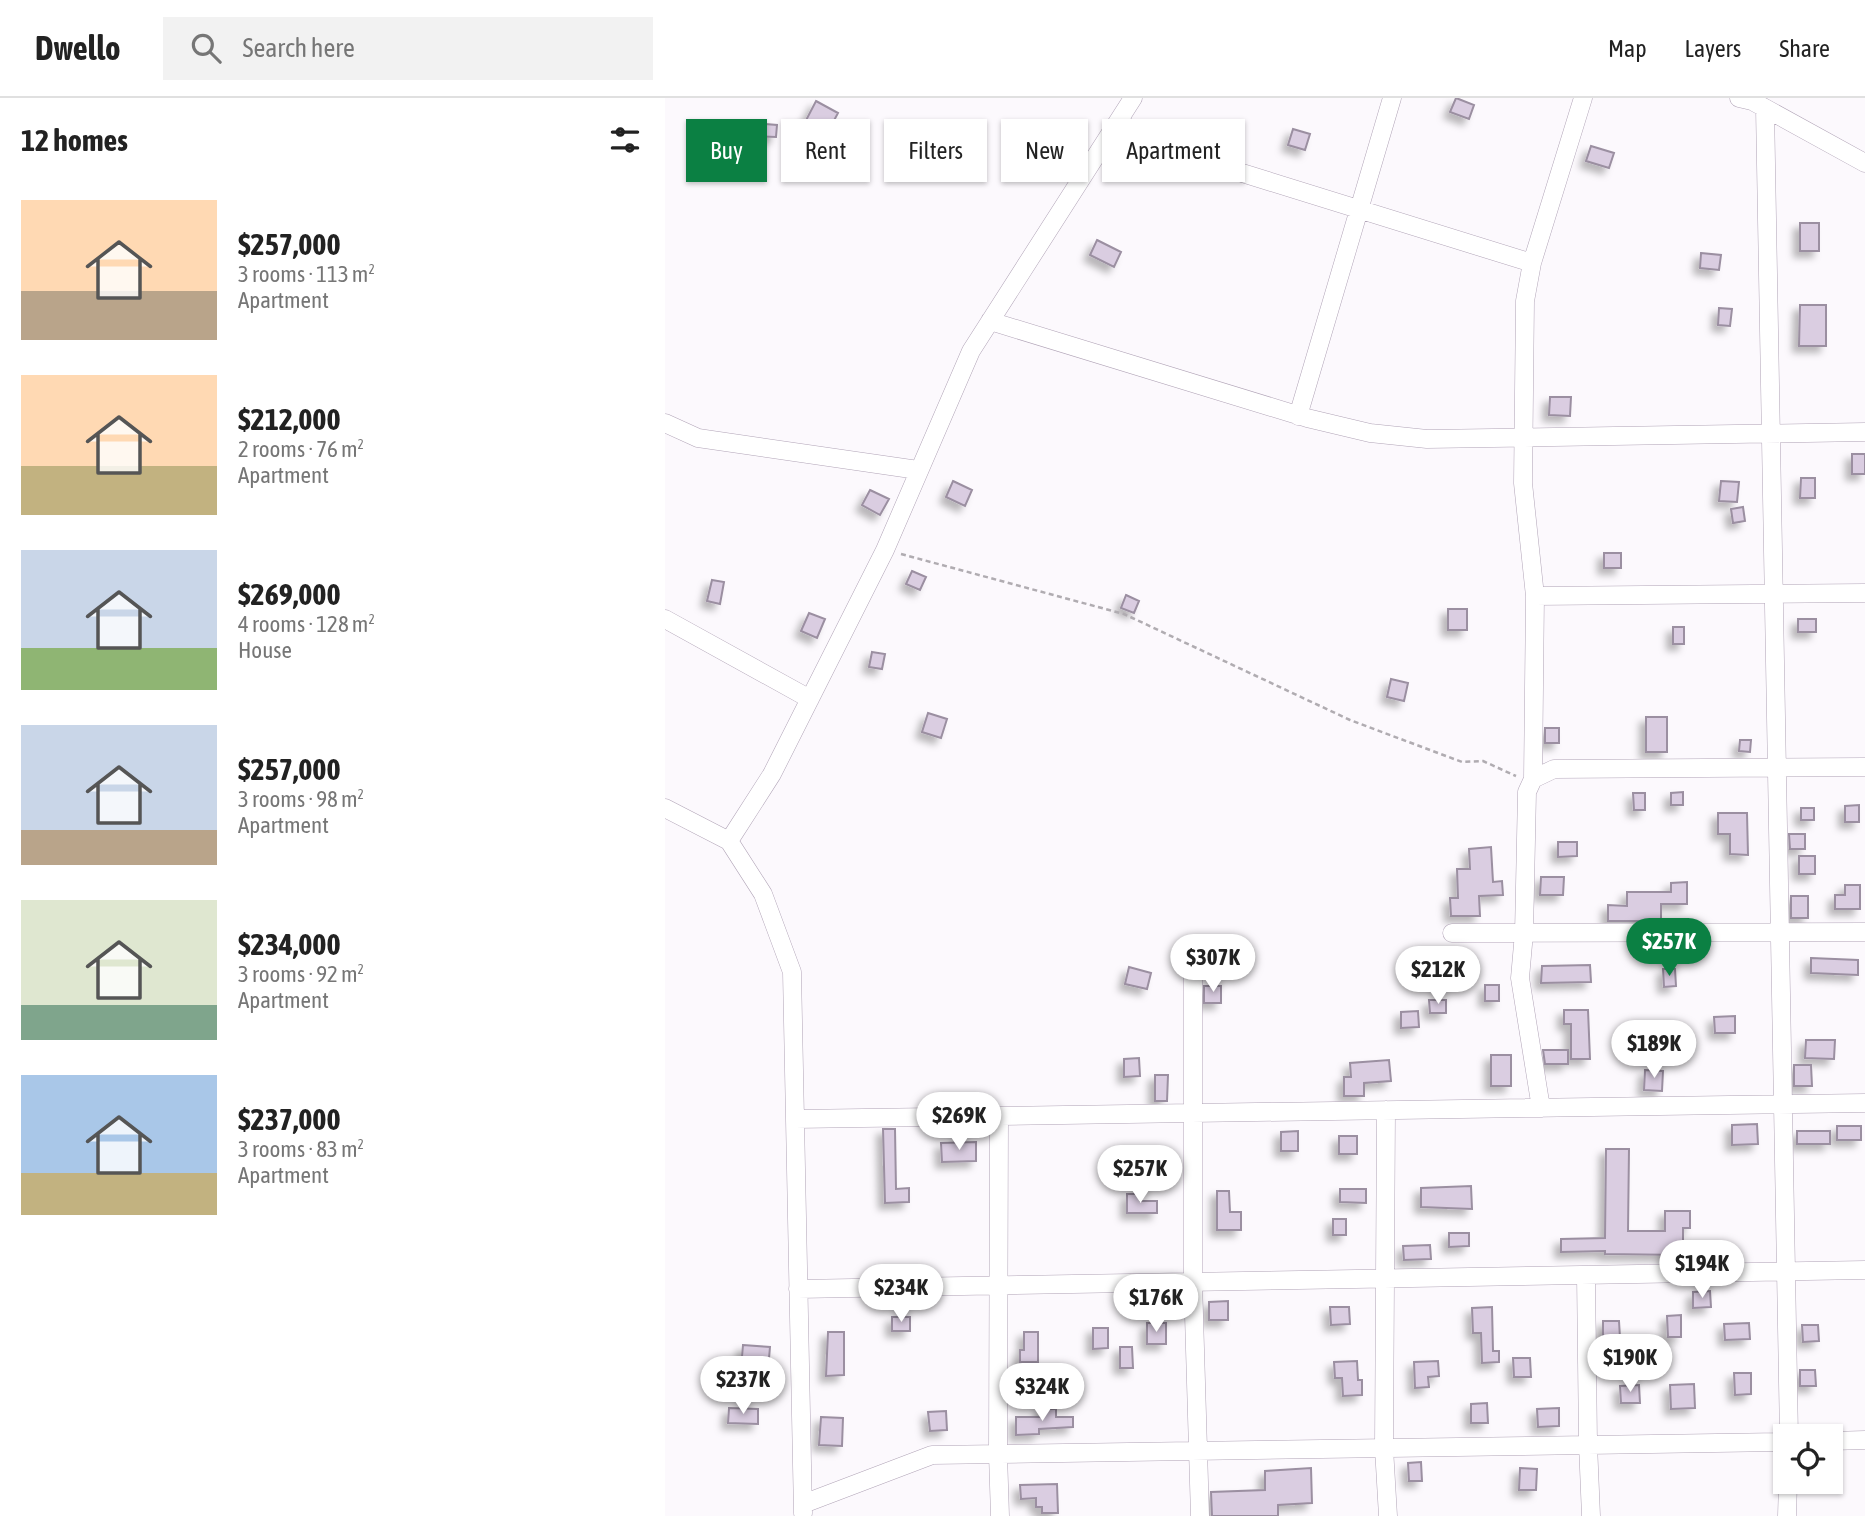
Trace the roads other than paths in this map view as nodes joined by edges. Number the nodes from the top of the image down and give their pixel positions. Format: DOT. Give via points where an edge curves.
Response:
graph roads {
  1 [pos="1132,98"];
  2 [pos="1392,98"];
  3 [pos="1583,98"];
  4 [pos="1739,98"];
  5 [pos="1765,108"];
  6 [pos="1120,119"];
  7 [pos="1102,147"];
  8 [pos="1865,163"];
  9 [pos="1245,174"];
  10 [pos="1359,209"];
  11 [pos="1532,263"];
  12 [pos="990,321"];
  13 [pos="1298,416"];
  14 [pos="665,424"];
  15 [pos="1771,432"];
  16 [pos="1865,432"];
  17 [pos="1524,437"];
  18 [pos="918,470"];
  19 [pos="1865,593"];
  20 [pos="1774,594"];
  21 [pos="1535,596"];
  22 [pos="665,618"];
  23 [pos="810,699"];
  24 [pos="1865,767"];
  25 [pos="1777,768"];
  26 [pos="1534,779"];
  27 [pos="665,808"];
  28 [pos="729,841"];
  29 [pos="1780,932"];
  30 [pos="1865,932"];
  31 [pos="1452,933"];
  32 [pos="1524,933"];
  33 [pos="1193,960"];
  34 [pos="1865,1103"];
  35 [pos="1783,1104"];
  36 [pos="1541,1108"];
  37 [pos="1386,1110"];
  38 [pos="1193,1113"];
  39 [pos="999,1116"];
  40 [pos="795,1119"];
  41 [pos="1865,1270"];
  42 [pos="1786,1272"];
  43 [pos="1586,1275"];
  44 [pos="1384,1279"];
  45 [pos="1193,1282"];
  46 [pos="998,1286"];
  47 [pos="798,1289"];
  48 [pos="1789,1424"];
  49 [pos="1865,1440"];
  50 [pos="1843,1441"];
  51 [pos="1773,1442"];
  52 [pos="1588,1444"];
  53 [pos="1384,1448"];
  54 [pos="1197,1452"];
  55 [pos="998,1454"];
  56 [pos="1788,1494"];
  57 [pos="803,1510"];
  58 [pos="1000,1516"];
  59 [pos="1200,1516"];
  60 [pos="1388,1516"];
  61 [pos="1591,1516"];
  62 [pos="1787,1516"];
  1 -- 6 [label="street"];
  2 -- 10 [label="street"];
  3 -- 11 [label="street"];
  4 -- 5 [label="street"];
  5 -- 8 [label="street"];
  5 -- 15 [label="street"];
  7 -- 12 [label="street"];
  9 -- 10 [label="street"];
  10 -- 11 [label="street"];
  10 -- 13 [label="street"];
  11 -- 17 [label="street" via="1525,301"];
  12 -- 13 [label="street"];
  12 -- 18 [label="street" via="971,351"];
  13 -- 17 [label="street" via="1415,438"];
  14 -- 18 [label="street" via="698,438"];
  15 -- 16 [label="street"];
  15 -- 17 [label="street"];
  15 -- 20 [label="street"];
  17 -- 21 [label="street" via="1523,483"];
  18 -- 23 [label="street" via="885,550"];
  19 -- 20 [label="street"];
  20 -- 21 [label="street"];
  20 -- 25 [label="street"];
  21 -- 26 [label="street"];
  22 -- 23 [label="street"];
  23 -- 28 [label="street" via="772,774"];
  24 -- 25 [label="street"];
  25 -- 26 [label="street" via="1554,769"];
  25 -- 29 [label="street"];
  26 -- 32 [label="street" via="1527,792"];
  27 -- 28 [label="street"];
  28 -- 40 [label="street" via="763,894 792,972"];
  29 -- 30 [label="street"];
  29 -- 32 [label="street"];
  29 -- 35 [label="street"];
  31 -- 32 [label="street"];
  32 -- 36 [label="street" via="1520,978"];
  33 -- 38 [label="street"];
  34 -- 35 [label="street"];
  35 -- 36 [label="street"];
  35 -- 42 [label="street"];
  36 -- 37 [label="street"];
  37 -- 38 [label="street"];
  37 -- 44 [label="street"];
  38 -- 39 [label="street"];
  38 -- 45 [label="street"];
  39 -- 40 [label="street"];
  39 -- 46 [label="street"];
  40 -- 47 [label="street"];
  41 -- 42 [label="street"];
  42 -- 43 [label="street"];
  42 -- 48 [label="street"];
  43 -- 44 [label="street"];
  43 -- 52 [label="street"];
  44 -- 45 [label="street"];
  44 -- 53 [label="street"];
  45 -- 46 [label="street"];
  45 -- 54 [label="street"];
  46 -- 47 [label="street"];
  46 -- 55 [label="street"];
  47 -- 57 [label="street"];
  49 -- 50 [label="street"];
  51 -- 52 [label="street"];
  52 -- 53 [label="street"];
  52 -- 61 [label="street"];
  53 -- 54 [label="street"];
  53 -- 60 [label="street"];
  54 -- 55 [label="street"];
  54 -- 59 [label="street"];
  55 -- 57 [label="street" via="932,1455"];
  55 -- 58 [label="street"];
  56 -- 62 [label="street"];
}
